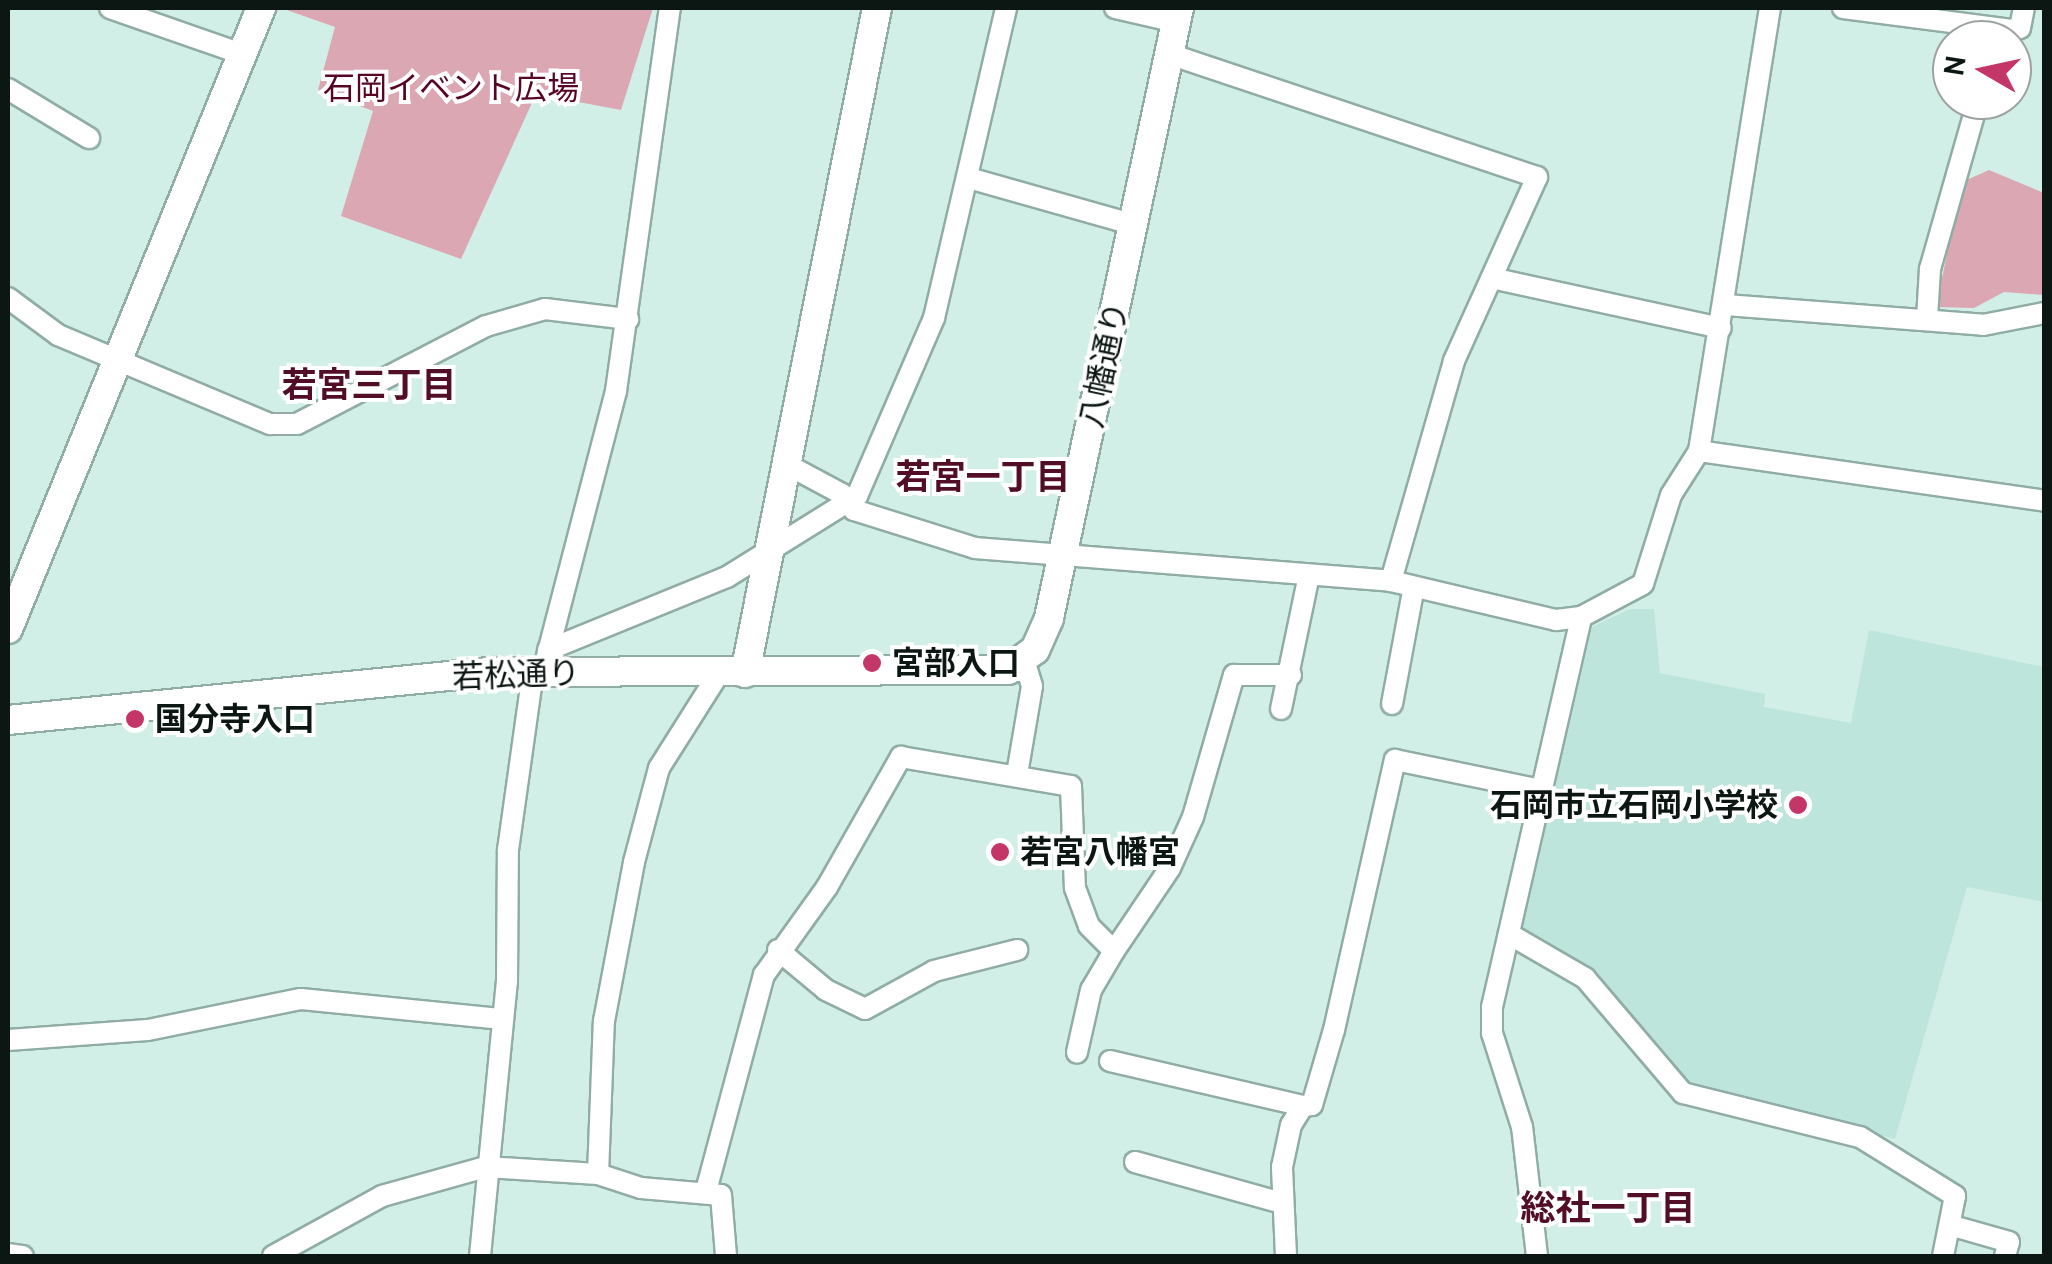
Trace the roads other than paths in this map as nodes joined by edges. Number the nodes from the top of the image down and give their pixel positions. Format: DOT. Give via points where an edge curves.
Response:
graph roads {
  1 [pos="110,8"];
  2 [pos="261,8"];
  3 [pos="670,8"];
  4 [pos="876,8"];
  5 [pos="1006,8"];
  6 [pos="1115,8"];
  7 [pos="1770,8"];
  8 [pos="1842,8"];
  9 [pos="1177,15"];
  10 [pos="1932,24"];
  11 [pos="242,54"];
  12 [pos="1169,54"];
  13 [pos="8,88"];
  14 [pos="1972,120"];
  15 [pos="89,138"];
  16 [pos="969,178"];
  17 [pos="1135,225"];
  18 [pos="1496,279"];
  19 [pos="8,298"];
  20 [pos="1726,305"];
  21 [pos="2044,313"];
  22 [pos="1928,318"];
  23 [pos="628,320"];
  24 [pos="1721,328"];
  25 [pos="120,356"];
  26 [pos="1698,451"];
  27 [pos="786,464"];
  28 [pos="2044,501"];
  29 [pos="847,504"];
  30 [pos="1064,550"];
  31 [pos="768,552"];
  32 [pos="1309,574"];
  33 [pos="1391,581"];
  34 [pos="1414,587"];
  35 [pos="1580,617"];
  36 [pos="8,629"];
  37 [pos="1024,660"];
  38 [pos="542,664"];
  39 [pos="732,673"];
  40 [pos="1291,676"];
  41 [pos="1392,704"];
  42 [pos="1281,709"];
  43 [pos="8,720"];
  44 [pos="1017,774"];
  45 [pos="1541,790"];
  46 [pos="1509,934"];
  47 [pos="778,950"];
  48 [pos="1017,950"];
  49 [pos="1114,951"];
  50 [pos="500,1019"];
  51 [pos="8,1040"];
  52 [pos="1077,1052"];
  53 [pos="1110,1061"];
  54 [pos="1302,1106"];
  55 [pos="1135,1162"];
  56 [pos="486,1167"];
  57 [pos="598,1174"];
  58 [pos="706,1190"];
  59 [pos="1282,1203"];
  60 [pos="1953,1226"];
  61 [pos="8,1254"];
  62 [pos="23,1256"];
  63 [pos="272,1256"];
  64 [pos="480,1256"];
  65 [pos="726,1256"];
  66 [pos="1286,1256"];
  67 [pos="1537,1256"];
  68 [pos="1942,1256"];
  69 [pos="2005,1256"];
  1 -- 11 [label="street"];
  2 -- 11 [label="street"];
  3 -- 23 [label="street"];
  4 -- 27 [label="street"];
  5 -- 16 [label="street"];
  6 -- 9 [label="street"];
  7 -- 20 [label="street"];
  8 -- 10 [label="street"];
  9 -- 12 [label="street, 八幡通り"];
  11 -- 25 [label="street"];
  12 -- 17 [label="street, 八幡通り"];
  12 -- 18 [label="street" via="1537,177"];
  13 -- 15 [label="street"];
  14 -- 22 [label="street" via="1930,269"];
  16 -- 17 [label="street"];
  16 -- 29 [label="street" via="934,318 891,425"];
  17 -- 30 [label="street, 八幡通り"];
  18 -- 24 [label="street"];
  18 -- 33 [label="street" via="1454,362"];
  19 -- 25 [label="street" via="58,335"];
  20 -- 22 [label="street"];
  20 -- 24 [label="street"];
  21 -- 22 [label="street" via="1983,325"];
  23 -- 25 [label="street" via="544,310 486,326 297,424 230,411"];
  23 -- 38 [label="street" via="584,538"];
  24 -- 26 [label="street"];
  25 -- 36 [label="street"];
  26 -- 28 [label="street"];
  26 -- 35 [label="street" via="1670,495 1643,584"];
  27 -- 29 [label="street"];
  27 -- 31 [label="street"];
  29 -- 30 [label="street" via="975,548 1052,556"];
  29 -- 31 [label="street"];
  30 -- 32 [label="street"];
  30 -- 37 [label="street, 八幡通り" via="1044,635"];
  31 -- 38 [label="street"];
  31 -- 39 [label="street"];
  32 -- 33 [label="street"];
  32 -- 40 [label="street"];
  33 -- 34 [label="street"];
  34 -- 35 [label="street" via="1556,620"];
  34 -- 41 [label="street"];
  35 -- 45 [label="street"];
  37 -- 39 [label="street, 若松通り" via="976,675"];
  37 -- 44 [label="street" via="1032,686"];
  38 -- 39 [label="street, 若松通り"];
  38 -- 43 [label="street, 若松通り"];
  38 -- 50 [label="street" via="508,850"];
  39 -- 57 [label="street" via="659,768 643,824 604,1021"];
  40 -- 42 [label="street"];
  40 -- 49 [label="street" via="1234,675 1193,817 1170,868"];
  44 -- 47 [label="street" via="901,757 828,887"];
  44 -- 49 [label="street" via="1072,786 1075,888 1088,926"];
  45 -- 46 [label="street"];
  45 -- 54 [label="street" via="1395,760 1334,1030 1312,1105"];
  46 -- 60 [label="street" via="1585,978 1683,1093 1860,1138 1955,1196"];
  46 -- 67 [label="street" via="1492,1032 1522,1127"];
  47 -- 48 [label="street" via="826,990 865,1008 934,972"];
  47 -- 58 [label="street" via="760,988"];
  49 -- 52 [label="street" via="1091,990"];
  50 -- 51 [label="street" via="300,999 148,1030"];
  50 -- 56 [label="street"];
  53 -- 54 [label="street"];
  54 -- 59 [label="street" via="1285,1152"];
  55 -- 59 [label="street"];
  56 -- 57 [label="street"];
  56 -- 63 [label="street" via="382,1196"];
  56 -- 64 [label="street"];
  57 -- 58 [label="street" via="641,1188"];
  58 -- 65 [label="street" via="721,1196"];
  59 -- 66 [label="street"];
  60 -- 68 [label="street"];
  60 -- 69 [label="street" via="2008,1242"];
  61 -- 62 [label="street"];
}
